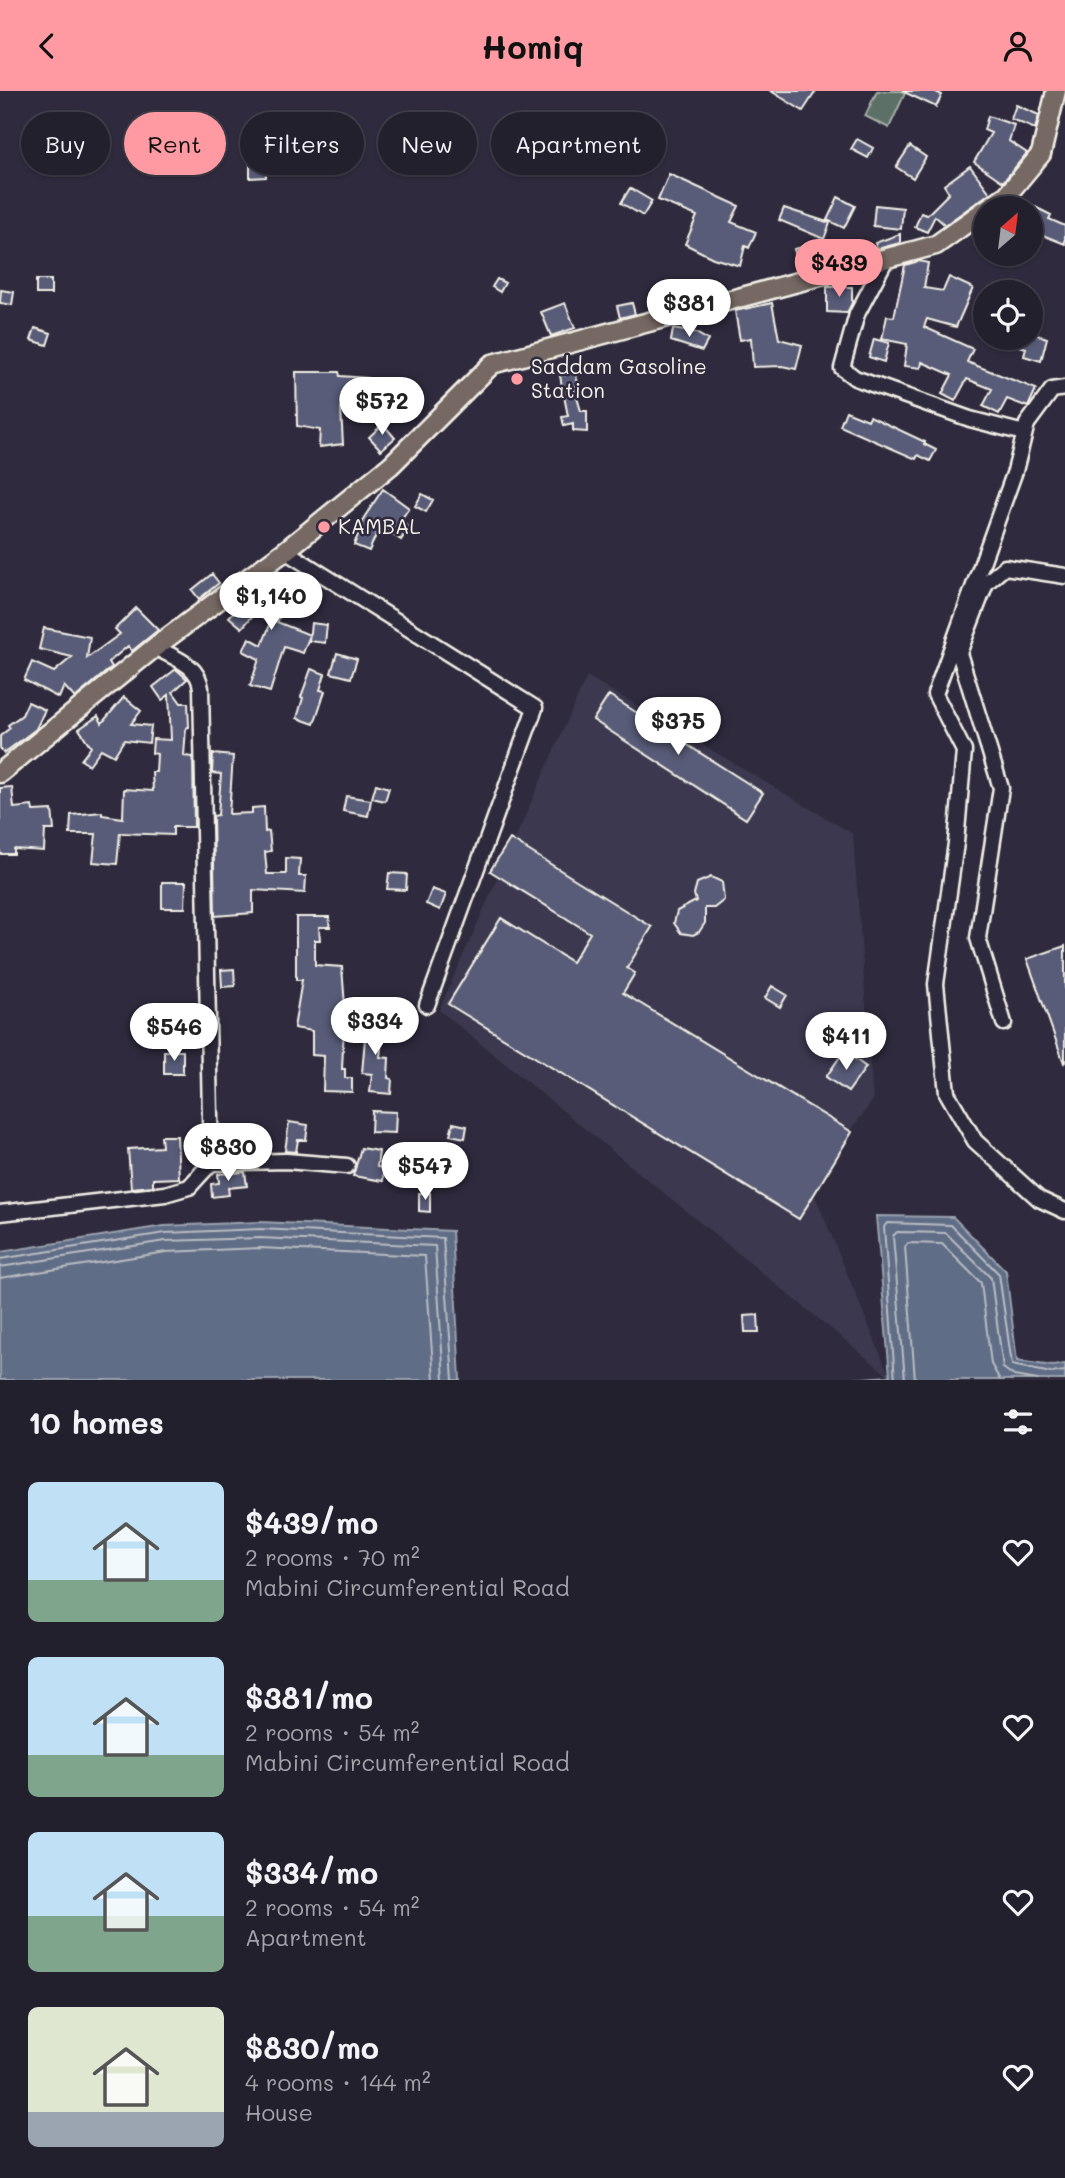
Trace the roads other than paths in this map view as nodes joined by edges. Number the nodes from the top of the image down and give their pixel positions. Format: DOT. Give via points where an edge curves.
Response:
graph roads {
  1 [pos="1056,91"];
  2 [pos="1006,196"];
  3 [pos="973,219"];
  4 [pos="885,261"];
  5 [pos="1065,388"];
  6 [pos="1024,433"];
  7 [pos="285,551"];
  8 [pos="1065,576"];
  9 [pos="155,647"];
  10 [pos="0,773"];
  11 [pos="427,1005"];
  12 [pos="1004,1023"];
  13 [pos="211,1163"];
  14 [pos="347,1166"];
  15 [pos="1065,1211"];
  16 [pos="0,1213"];
  1 -- 2 [label="main road" via="1041,153"];
  3 -- 4 [label="main road" via="936,246"];
  4 -- 6 [label="street" via="857,314 842,368 855,378"];
  4 -- 7 [label="main road" via="492,364 391,465"];
  5 -- 6 [label="street" via="1052,390"];
  6 -- 15 [label="street" via="1015,471 936,694 964,751 936,984 947,1093 975,1141 1039,1199"];
  7 -- 9 [label="main road"];
  7 -- 11 [label="street" via="535,708"];
  8 -- 12 [label="street" via="1005,566 986,583 959,653 1001,788 978,938"];
  9 -- 10 [label="main road"];
  9 -- 13 [label="street" via="190,666 199,675 201,688"];
  13 -- 14 [label="street" via="286,1161"];
  13 -- 16 [label="street" via="189,1187 165,1194"];
}
